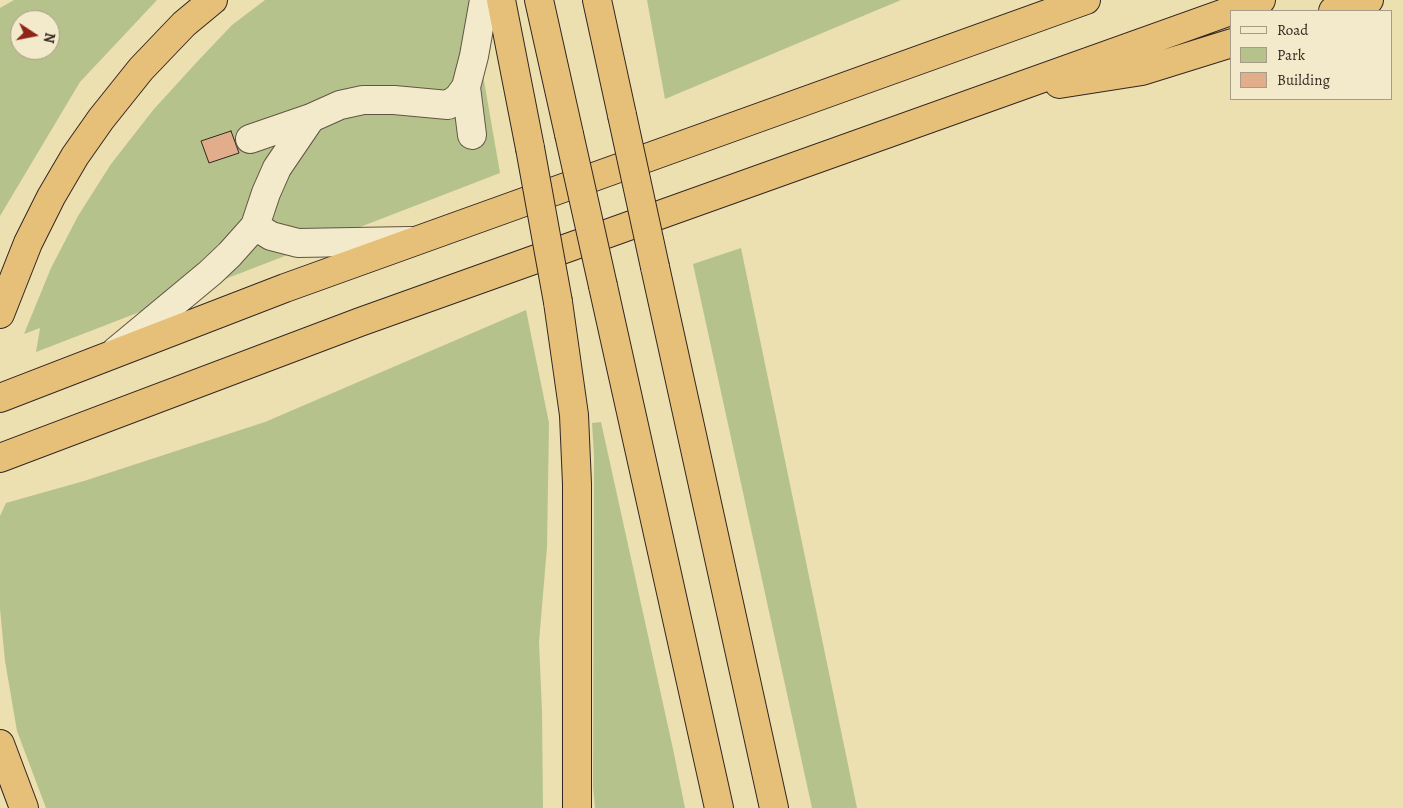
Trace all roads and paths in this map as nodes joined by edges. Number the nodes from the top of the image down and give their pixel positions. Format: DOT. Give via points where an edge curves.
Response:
graph roads {
  1 [pos="213,0"];
  2 [pos="484,0"];
  3 [pos="501,0"];
  4 [pos="539,0"];
  5 [pos="597,0"];
  6 [pos="1086,0"];
  7 [pos="1261,0"];
  8 [pos="1369,0"];
  9 [pos="1233,10"];
  10 [pos="1336,10"];
  11 [pos="1230,11"];
  12 [pos="1230,44"];
  13 [pos="466,87"];
  14 [pos="992,95"];
  15 [pos="311,118"];
  16 [pos="472,135"];
  17 [pos="250,138"];
  18 [pos="255,226"];
  19 [pos="416,241"];
  20 [pos="0,314"];
  21 [pos="109,357"];
  22 [pos="0,398"];
  23 [pos="0,458"];
  24 [pos="0,744"];
  25 [pos="24,808"];
  26 [pos="577,808"];
  27 [pos="719,808"];
  28 [pos="774,808"];
  1 -- 20 [label="highway" via="140,69 75,156 28,243"];
  2 -- 13 [label="lane"];
  3 -- 26 [label="highway, bridge" via="558,302 574,415"];
  4 -- 27 [label="highway, bridge"];
  5 -- 28 [label="highway, bridge"];
  6 -- 19 [label="highway"];
  7 -- 9 [label="highway"];
  8 -- 10 [label="highway"];
  11 -- 14 [label="highway"];
  12 -- 14 [label="highway" via="1142,71"];
  13 -- 15 [label="lane" via="448,105 363,100 340,105"];
  13 -- 16 [label="lane"];
  14 -- 23 [label="highway" via="360,322"];
  15 -- 17 [label="lane"];
  15 -- 18 [label="lane" via="277,168"];
  18 -- 19 [label="lane" via="271,236 298,243"];
  18 -- 21 [label="lane" via="203,280"];
  19 -- 21 [label="highway"];
  21 -- 22 [label="highway"];
  24 -- 25 [label="highway"];
}
